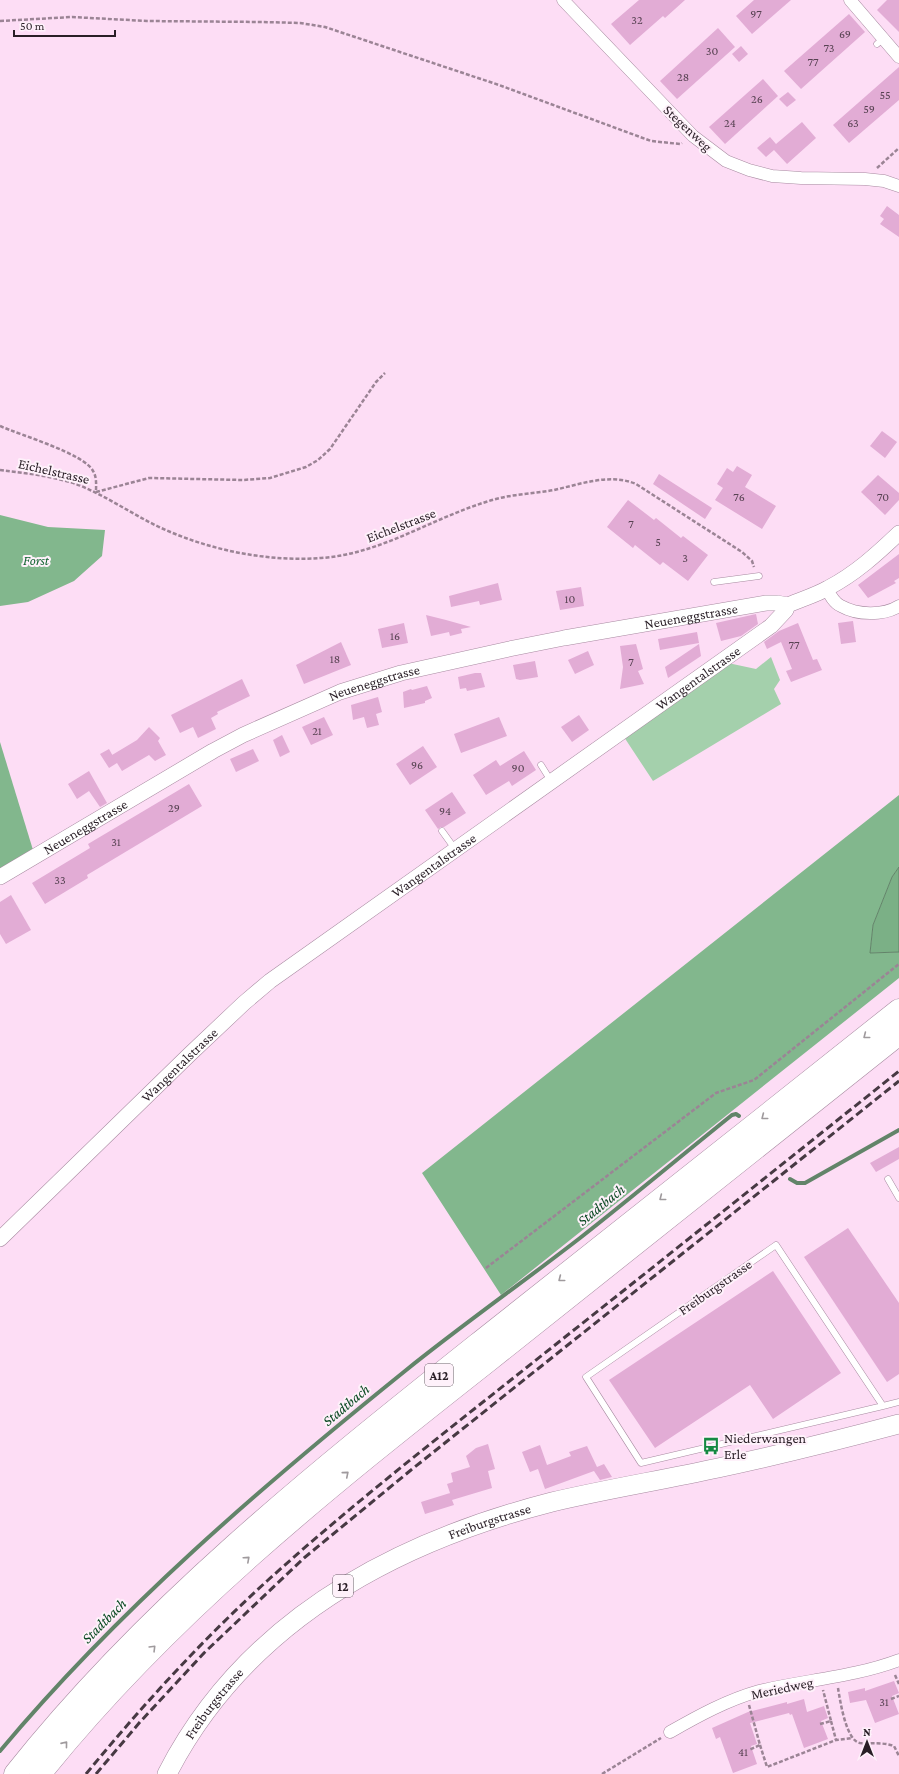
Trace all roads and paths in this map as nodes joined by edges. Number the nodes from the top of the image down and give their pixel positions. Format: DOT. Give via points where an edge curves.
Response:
graph roads {
  1 [pos="564,0"];
  2 [pos="850,0"];
  3 [pos="0,20"];
  4 [pos="899,57"];
  5 [pos="693,136"];
  6 [pos="899,148"];
  7 [pos="865,179"];
  8 [pos="899,186"];
  9 [pos="385,373"];
  10 [pos="0,426"];
  11 [pos="0,470"];
  12 [pos="96,492"];
  13 [pos="899,534"];
  14 [pos="759,576"];
  15 [pos="714,582"];
  16 [pos="827,589"];
  17 [pos="788,605"];
  18 [pos="899,606"];
  19 [pos="540,765"];
  20 [pos="551,781"];
  21 [pos="442,831"];
  22 [pos="455,849"];
  23 [pos="0,877"];
  24 [pos="899,964"];
  25 [pos="899,1010"];
  26 [pos="899,1034"];
  27 [pos="888,1179"];
  28 [pos="899,1198"];
  29 [pos="0,1239"];
  30 [pos="486,1268"];
  31 [pos="899,1402"];
  32 [pos="883,1406"];
  33 [pos="899,1424"];
  34 [pos="899,1660"];
  35 [pos="835,1677"];
  36 [pos="821,1680"];
  37 [pos="746,1695"];
  38 [pos="899,1696"];
  39 [pos="891,1699"];
  40 [pos="831,1721"];
  41 [pos="820,1724"];
  42 [pos="670,1732"];
  43 [pos="852,1738"];
  44 [pos="836,1740"];
  45 [pos="760,1745"];
  46 [pos="749,1750"];
  47 [pos="899,1756"];
  48 [pos="15,1774"];
  49 [pos="40,1774"];
  50 [pos="167,1774"];
  51 [pos="602,1774"];
  1 -- 5 [label="street, Stegenweg"];
  2 -- 4 [label="street" via="880,42"];
  3 -- 5 [label="path" via="72,17 147,21 300,23 325,27 499,85 651,140 680,144"];
  5 -- 7 [label="street, Stegenweg" via="726,161 772,176"];
  6 -- 7 [label="path"];
  7 -- 8 [label="street, Stegenweg"];
  9 -- 12 [label="path" via="376,382 330,449 318,460 306,466 270,478 150,478"];
  10 -- 12 [label="path" via="88,464 95,476"];
  11 -- 12 [label="path, Eichelstrasse" via="50,477"];
  12 -- 14 [label="path, Eichelstrasse" via="158,526 191,540 220,549 283,559 346,555 377,546 507,496 553,490 583,482 626,480 742,552 752,561"];
  13 -- 16 [label="street" via="866,563"];
  14 -- 15 [label="lane"];
  16 -- 17 [label="street"];
  16 -- 18 [label="street" via="833,600 847,608 880,613"];
  17 -- 20 [label="street, Wangentalstrasse" via="771,626"];
  17 -- 23 [label="street, Neueneggstrasse" via="766,603 564,638 401,673 362,684 243,735"];
  19 -- 20 [label="lane"];
  20 -- 22 [label="street, Wangentalstrasse"];
  21 -- 22 [label="lane"];
  22 -- 29 [label="street, Wangentalstrasse" via="298,960 249,998"];
  24 -- 30 [label="path" via="754,1080 716,1093"];
  25 -- 48 [label="highway, A12, one-way" via="377,1424 265,1517 136,1637 82,1694"];
  49 -- 26 [label="highway, A12, one-way" via="149,1651 278,1532 382,1445"];
  27 -- 28 [label="lane"];
  31 -- 32 [label="lane, Freiburgstrasse"];
  32 -- 32 [label="lane, Freiburgstrasse" via="641,1463 586,1377 776,1245"];
  33 -- 50 [label="main road, Freiburgstrasse / 12" via="762,1458 535,1507 466,1528 399,1556 326,1598 290,1624 257,1653 226,1685 205,1712"];
  34 -- 35 [label="street, Meriedweg"];
  35 -- 36 [label="street, Meriedweg"];
  35 -- 43 [label="path" via="843,1715"];
  36 -- 37 [label="street, Meriedweg"];
  36 -- 40 [label="path"];
  37 -- 42 [label="street, Meriedweg" via="716,1707"];
  37 -- 45 [label="path"];
  38 -- 39 [label="path"];
  40 -- 41 [label="path"];
  40 -- 44 [label="path"];
  42 -- 51 [label="path"];
  43 -- 44 [label="path"];
  43 -- 47 [label="path" via="858,1743 886,1743 894,1746"];
  44 -- 45 [label="path" via="767,1767"];
  45 -- 46 [label="path"];
}
